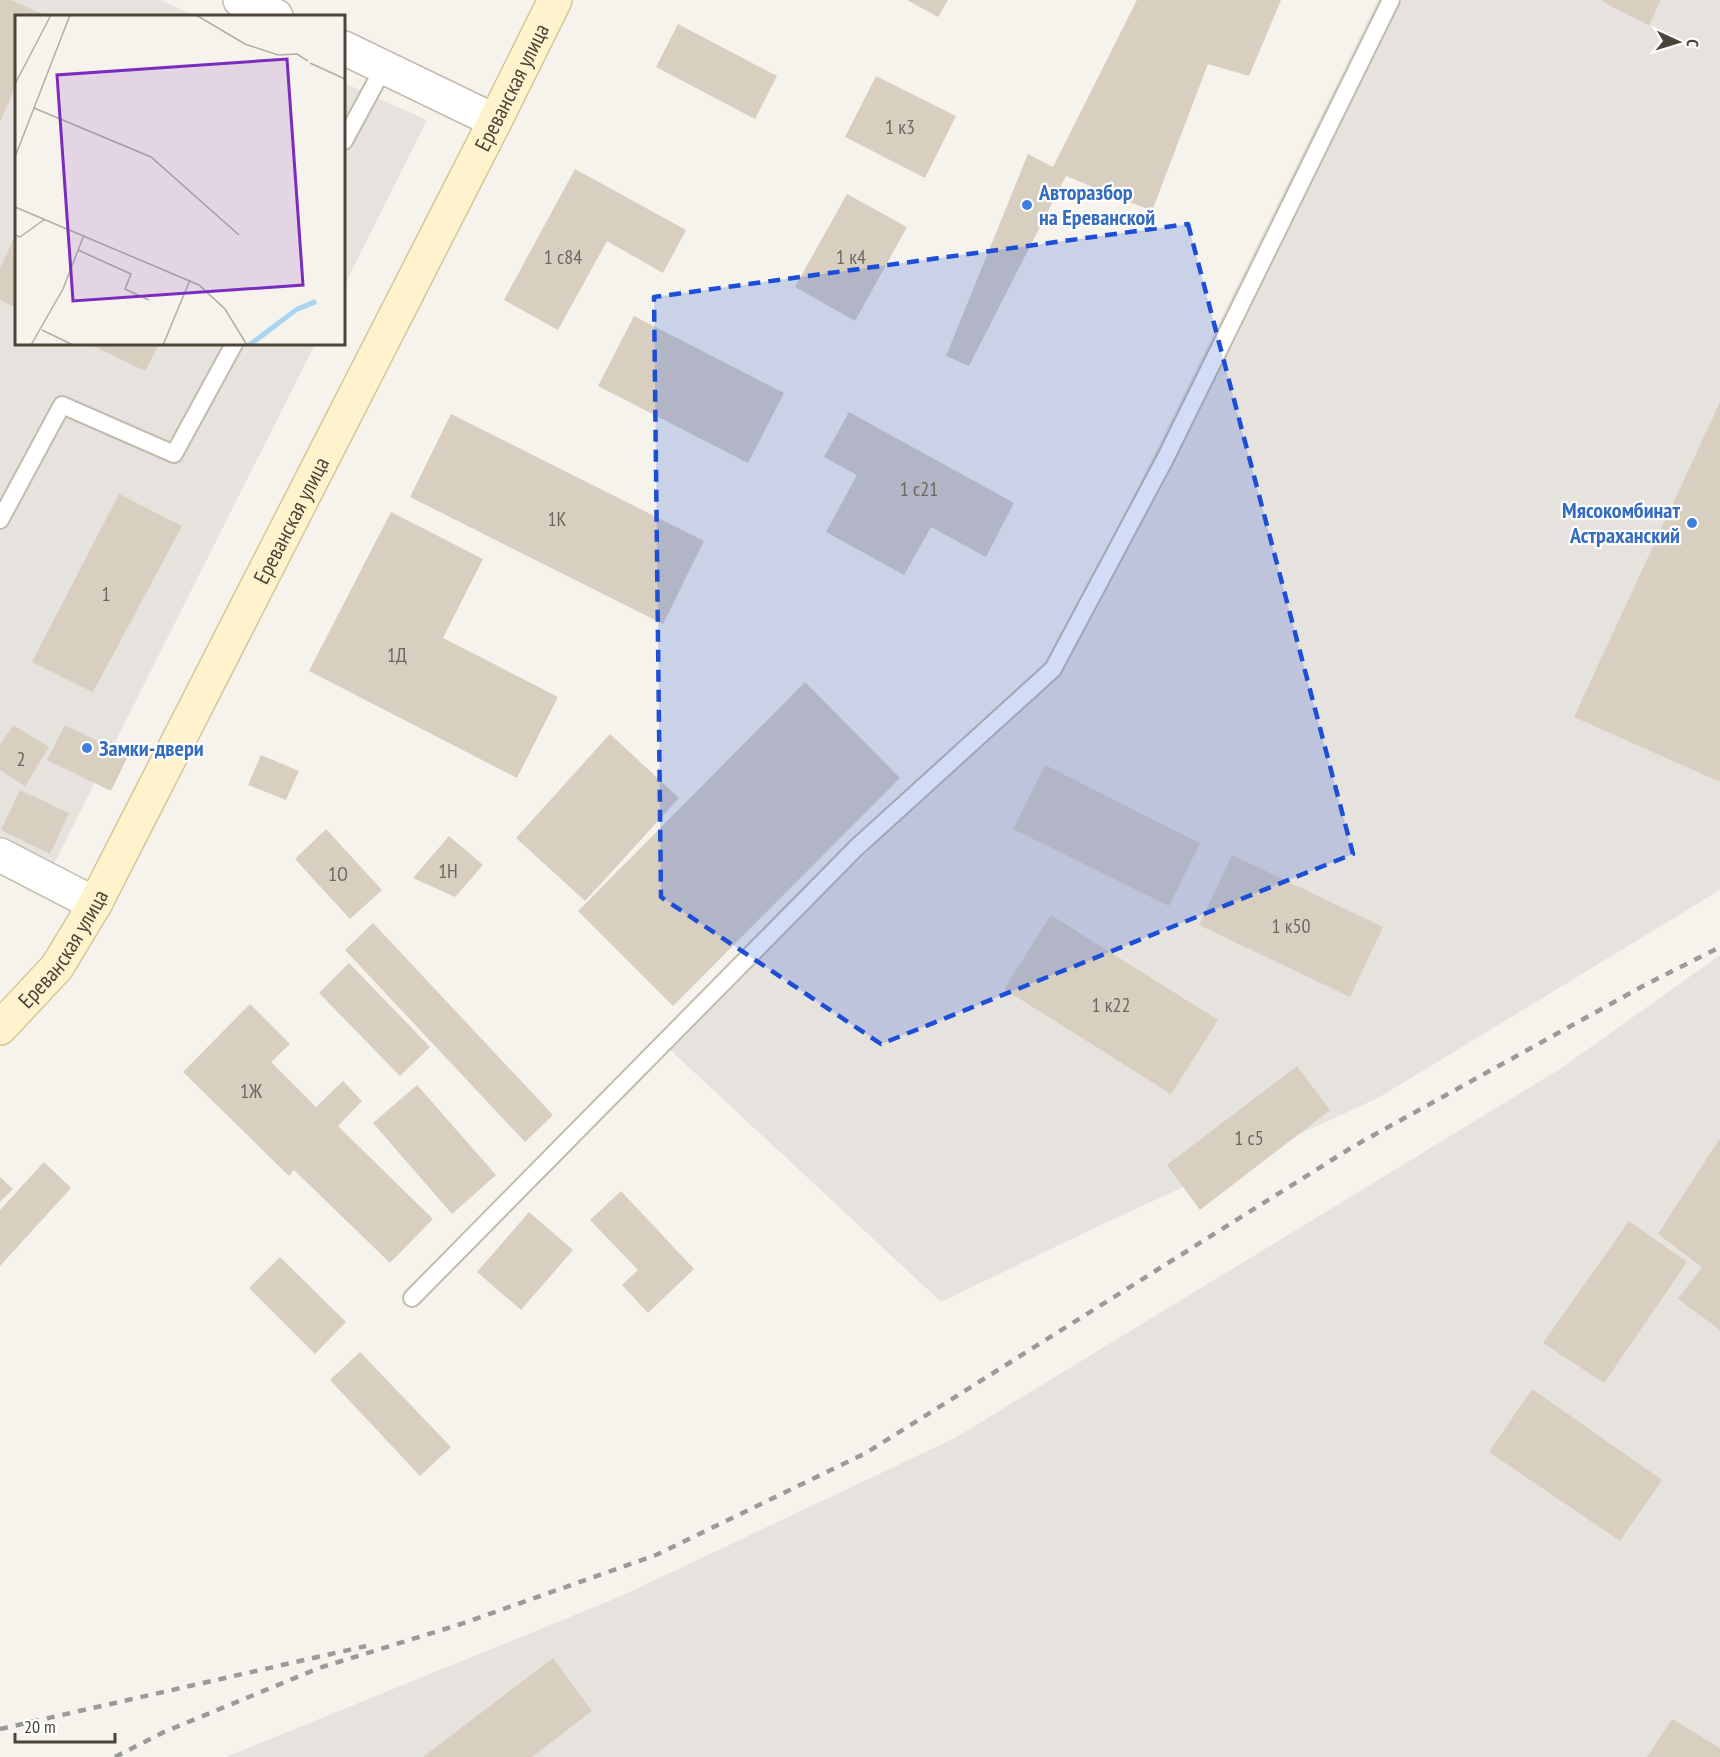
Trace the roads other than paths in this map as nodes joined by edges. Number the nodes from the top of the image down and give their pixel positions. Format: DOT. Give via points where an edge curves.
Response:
graph roads {
  1 [pos="240,0"];
  2 [pos="555,0"];
  3 [pos="1391,0"];
  4 [pos="274,15"];
  5 [pos="345,48"];
  6 [pos="384,67"];
  7 [pos="495,122"];
  8 [pos="345,139"];
  9 [pos="233,345"];
  10 [pos="0,520"];
  11 [pos="0,855"];
  12 [pos="95,904"];
  13 [pos="2,1027"];
  14 [pos="411,1298"];
  1 -- 4 [label="street"];
  2 -- 7 [label="main road, Ереванская улица"];
  3 -- 14 [label="lane" via="1165,459 1053,669 856,848"];
  5 -- 6 [label="street"];
  6 -- 7 [label="street"];
  6 -- 8 [label="lane"];
  7 -- 12 [label="main road, Ереванская улица"];
  9 -- 10 [label="lane" via="174,454 62,405"];
  11 -- 12 [label="street"];
  12 -- 13 [label="main road, Ереванская улица" via="57,967"];
}
